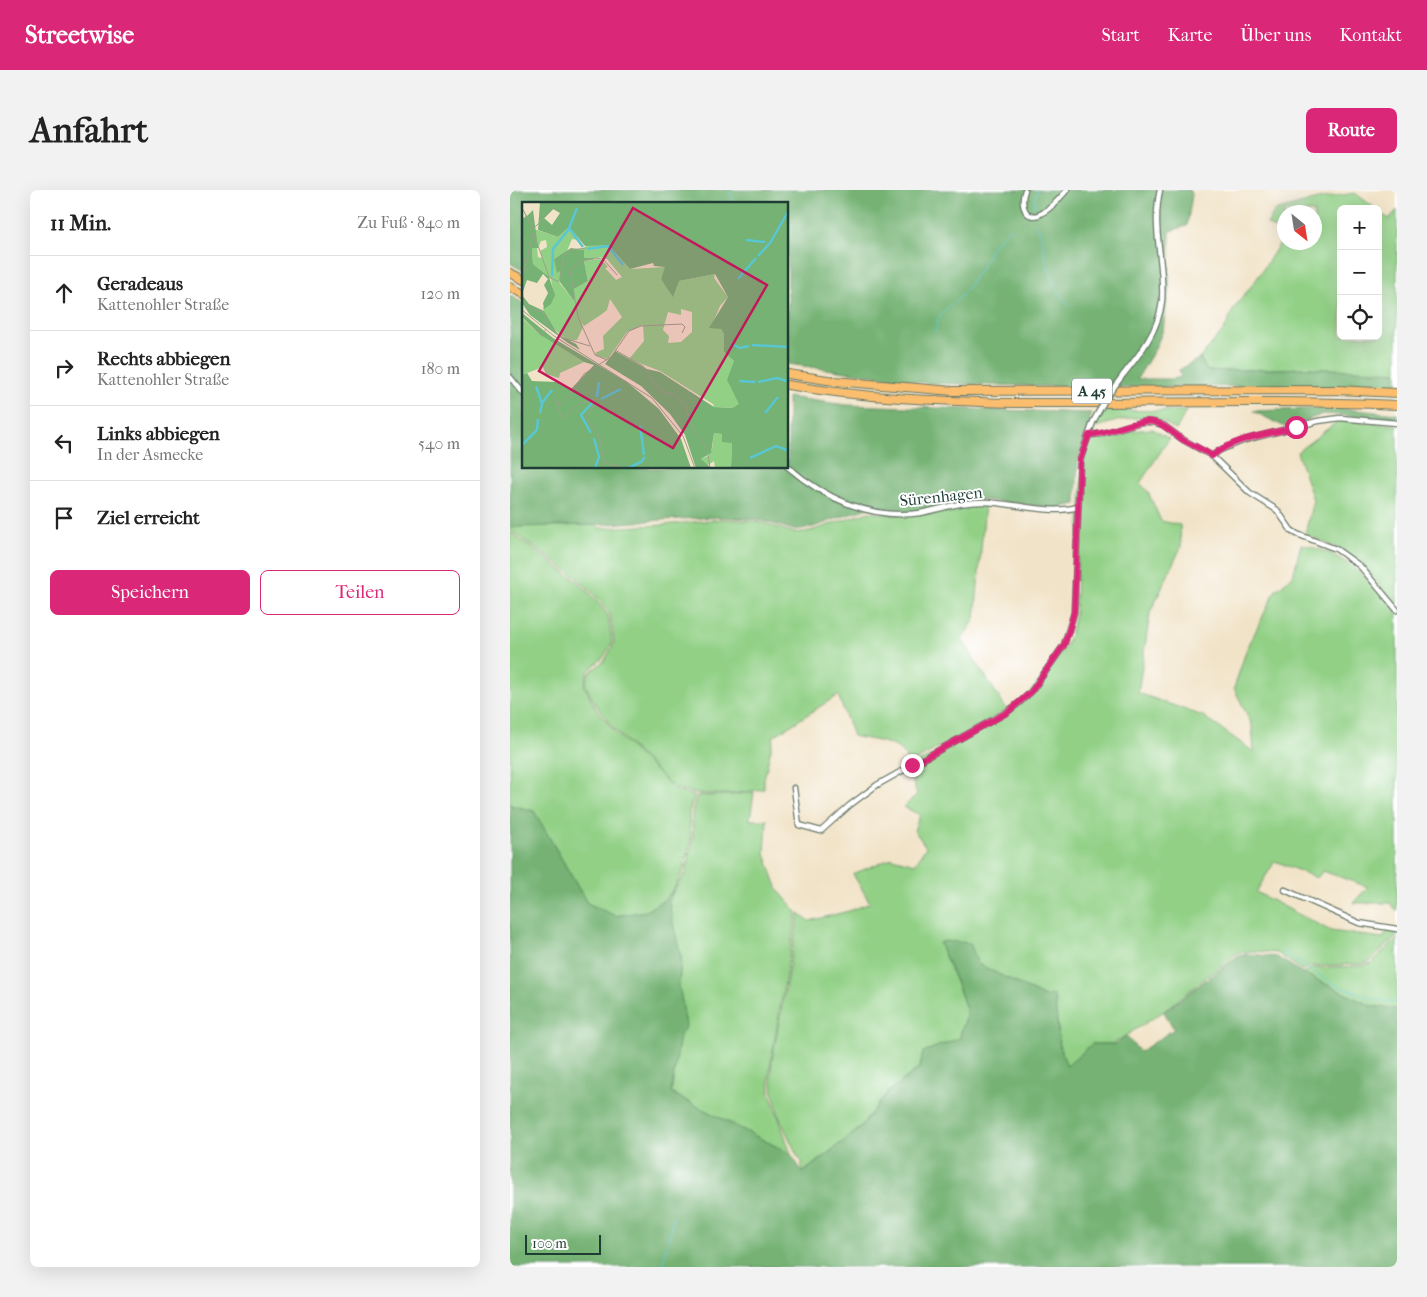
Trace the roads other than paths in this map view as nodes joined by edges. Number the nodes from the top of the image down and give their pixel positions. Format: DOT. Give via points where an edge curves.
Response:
graph roads {
  1 [pos="1025,190"];
  2 [pos="1067,190"];
  3 [pos="1160,190"];
  4 [pos="510,273"];
  5 [pos="522,279"];
  6 [pos="510,287"];
  7 [pos="522,293"];
  8 [pos="789,374"];
  9 [pos="510,376"];
  10 [pos="789,385"];
  11 [pos="522,391"];
  12 [pos="1397,393"];
  13 [pos="1397,405"];
  14 [pos="1397,422"];
  15 [pos="1089,435"];
  16 [pos="1212,456"];
  17 [pos="789,468"];
  18 [pos="1078,507"];
  19 [pos="1397,610"];
  20 [pos="794,788"];
  21 [pos="1285,890"];
  22 [pos="1397,929"];
  1 -- 2 [label="street" via="1023,208 1027,214 1036,215 1046,212"];
  3 -- 15 [label="street, bridge" via="1156,230 1162,303 1158,320 1149,340 1106,398 1092,422"];
  4 -- 5 [label="highway"];
  6 -- 7 [label="highway"];
  8 -- 12 [label="highway, A 45" via="834,382 953,390 1328,390"];
  9 -- 11 [label="street"];
  10 -- 13 [label="highway, A 45" via="866,396 970,402"];
  14 -- 16 [label="street" via="1340,418 1318,421 1245,440"];
  15 -- 16 [label="street" via="1153,422"];
  15 -- 18 [label="street" via="1080,460"];
  16 -- 19 [label="street" via="1250,493 1277,510 1296,534 1336,549 1360,566"];
  17 -- 18 [label="street, Sürenhagen" via="818,490 838,500 894,514 972,502 1057,510"];
  18 -- 20 [label="street" via="1074,612 1064,645 1031,692 1008,712 877,785 822,831 799,825"];
  21 -- 22 [label="street" via="1359,923"];
}
